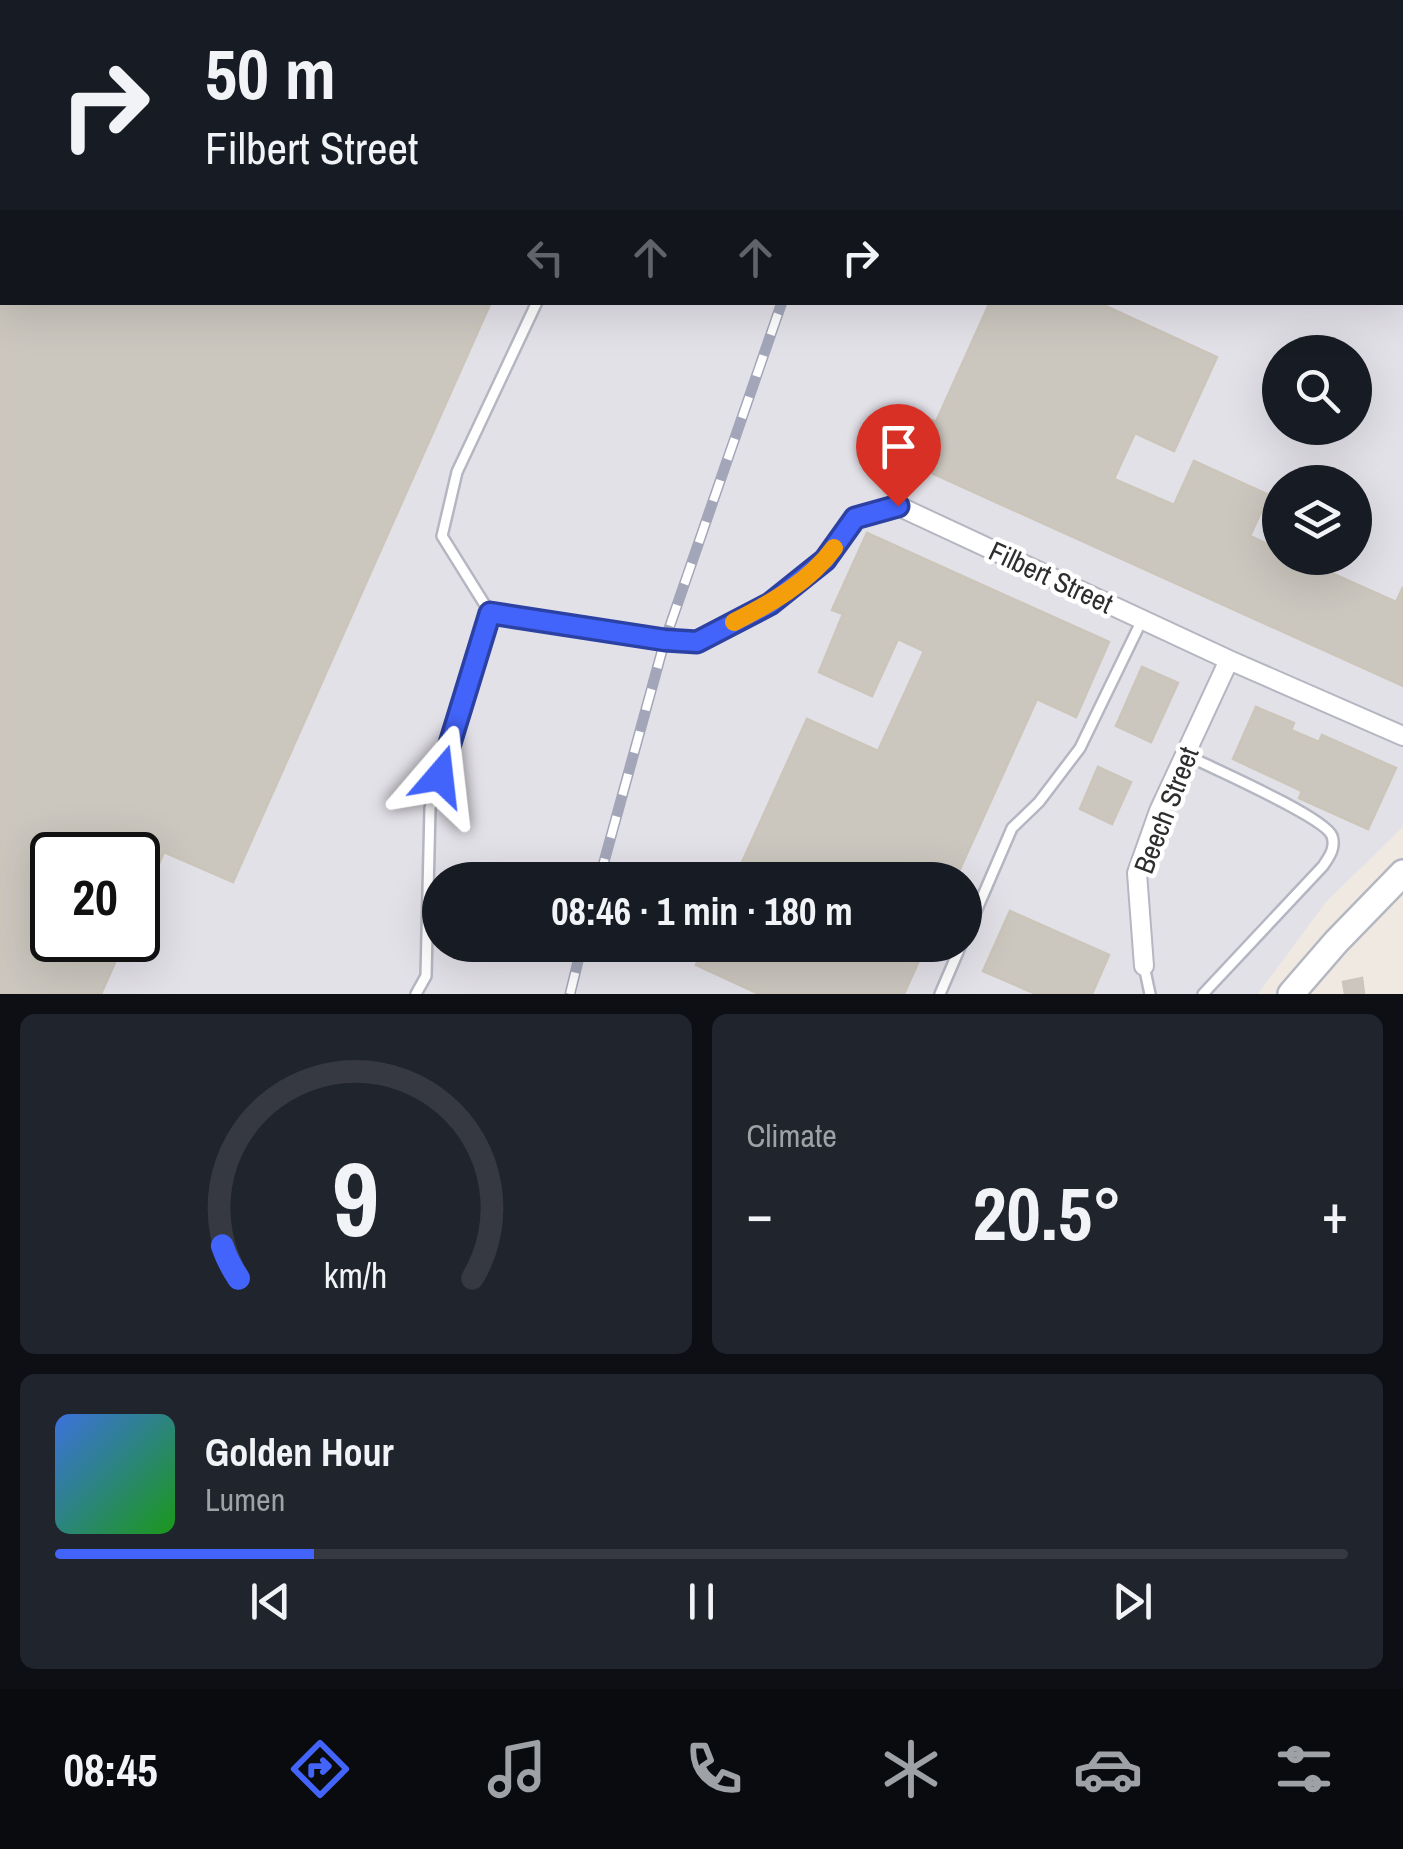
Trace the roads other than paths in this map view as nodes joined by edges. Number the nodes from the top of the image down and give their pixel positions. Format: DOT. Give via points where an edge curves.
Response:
graph roads {
  1 [pos="536,305"];
  2 [pos="490,613"];
  3 [pos="1142,620"];
  4 [pos="1229,660"];
  5 [pos="1403,736"];
  6 [pos="1186,755"];
  7 [pos="1403,873"];
  8 [pos="982,897"];
  9 [pos="1391,897"];
  10 [pos="954,962"];
  11 [pos="1144,966"];
  12 [pos="416,994"];
  13 [pos="940,994"];
  14 [pos="1150,994"];
  15 [pos="1203,994"];
  16 [pos="1291,994"];
  1 -- 2 [label="lane" via="458,472 442,536"];
  2 -- 3 [label="street, Filbert Street" via="697,642 770,604 825,560 855,518 898,506"];
  2 -- 12 [label="lane" via="430,808 426,976"];
  3 -- 4 [label="street, Filbert Street"];
  3 -- 8 [label="lane" via="1080,748 1012,828"];
  4 -- 5 [label="street, Filbert Street"];
  4 -- 6 [label="street, Beech Street"];
  6 -- 11 [label="street, Beech Street" via="1137,873"];
  6 -- 15 [label="lane" via="1286,804 1330,832 1333,843 1323,866"];
  7 -- 9 [label="main road"];
  9 -- 16 [label="main road"];
  10 -- 13 [label="lane"];
  11 -- 14 [label="lane"];
}
